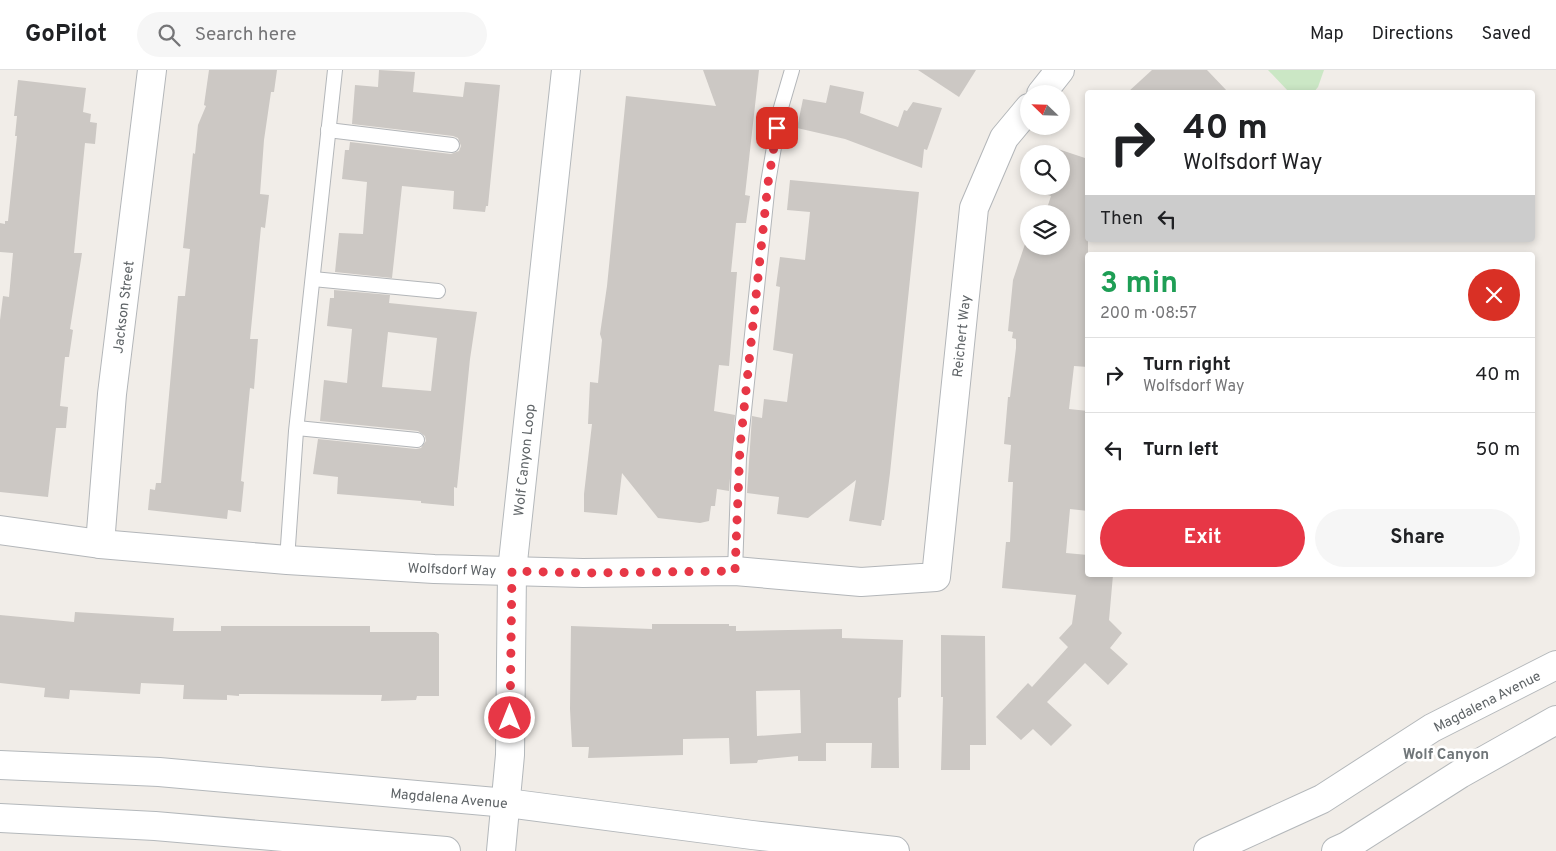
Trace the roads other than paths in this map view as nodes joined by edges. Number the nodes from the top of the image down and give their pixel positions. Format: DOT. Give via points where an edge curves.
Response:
graph roads {
  1 [pos="152,70"];
  2 [pos="335,70"];
  3 [pos="566,70"];
  4 [pos="792,70"];
  5 [pos="1060,70"];
  6 [pos="1048,85"];
  7 [pos="1020,119"];
  8 [pos="328,130"];
  9 [pos="452,146"];
  10 [pos="313,279"];
  11 [pos="438,292"];
  12 [pos="297,428"];
  13 [pos="417,440"];
  14 [pos="0,530"];
  15 [pos="100,544"];
  16 [pos="287,560"];
  17 [pos="512,571"];
  18 [pos="735,571"];
  19 [pos="936,577"];
  20 [pos="1556,665"];
  21 [pos="1556,720"];
  22 [pos="0,765"];
  23 [pos="507,802"];
  24 [pos="0,818"];
  25 [pos="446,851"];
  26 [pos="501,851"];
  27 [pos="895,851"];
  28 [pos="1208,851"];
  29 [pos="1336,851"];
  1 -- 15 [label="street, Jackson Street" via="112,394"];
  2 -- 8 [label="lane"];
  3 -- 17 [label="street, Wolf Canyon Loop"];
  4 -- 18 [label="lane" via="780,111 768,183 739,458"];
  5 -- 6 [label="street"];
  7 -- 19 [label="street, Reichert Way" via="1004,138 974,208"];
  8 -- 9 [label="lane"];
  8 -- 10 [label="lane"];
  10 -- 11 [label="lane"];
  10 -- 12 [label="lane"];
  12 -- 13 [label="lane"];
  12 -- 16 [label="lane"];
  14 -- 15 [label="street, Wolfsdorf Way"];
  15 -- 16 [label="street, Wolfsdorf Way"];
  16 -- 17 [label="street, Wolfsdorf Way"];
  17 -- 18 [label="street, Wolfsdorf Way"];
  17 -- 23 [label="street, Wolf Canyon Loop"];
  18 -- 19 [label="street, Wolfsdorf Way" via="861,582"];
  20 -- 28 [label="street, Magdalena Avenue" via="1432,728 1322,799"];
  21 -- 29 [label="street" via="1460,774"];
  22 -- 23 [label="street, Magdalena Avenue" via="159,772"];
  23 -- 26 [label="street, Wolf Canyon Loop"];
  23 -- 27 [label="street, Magdalena Avenue"];
  24 -- 25 [label="street" via="155,826"];
}
